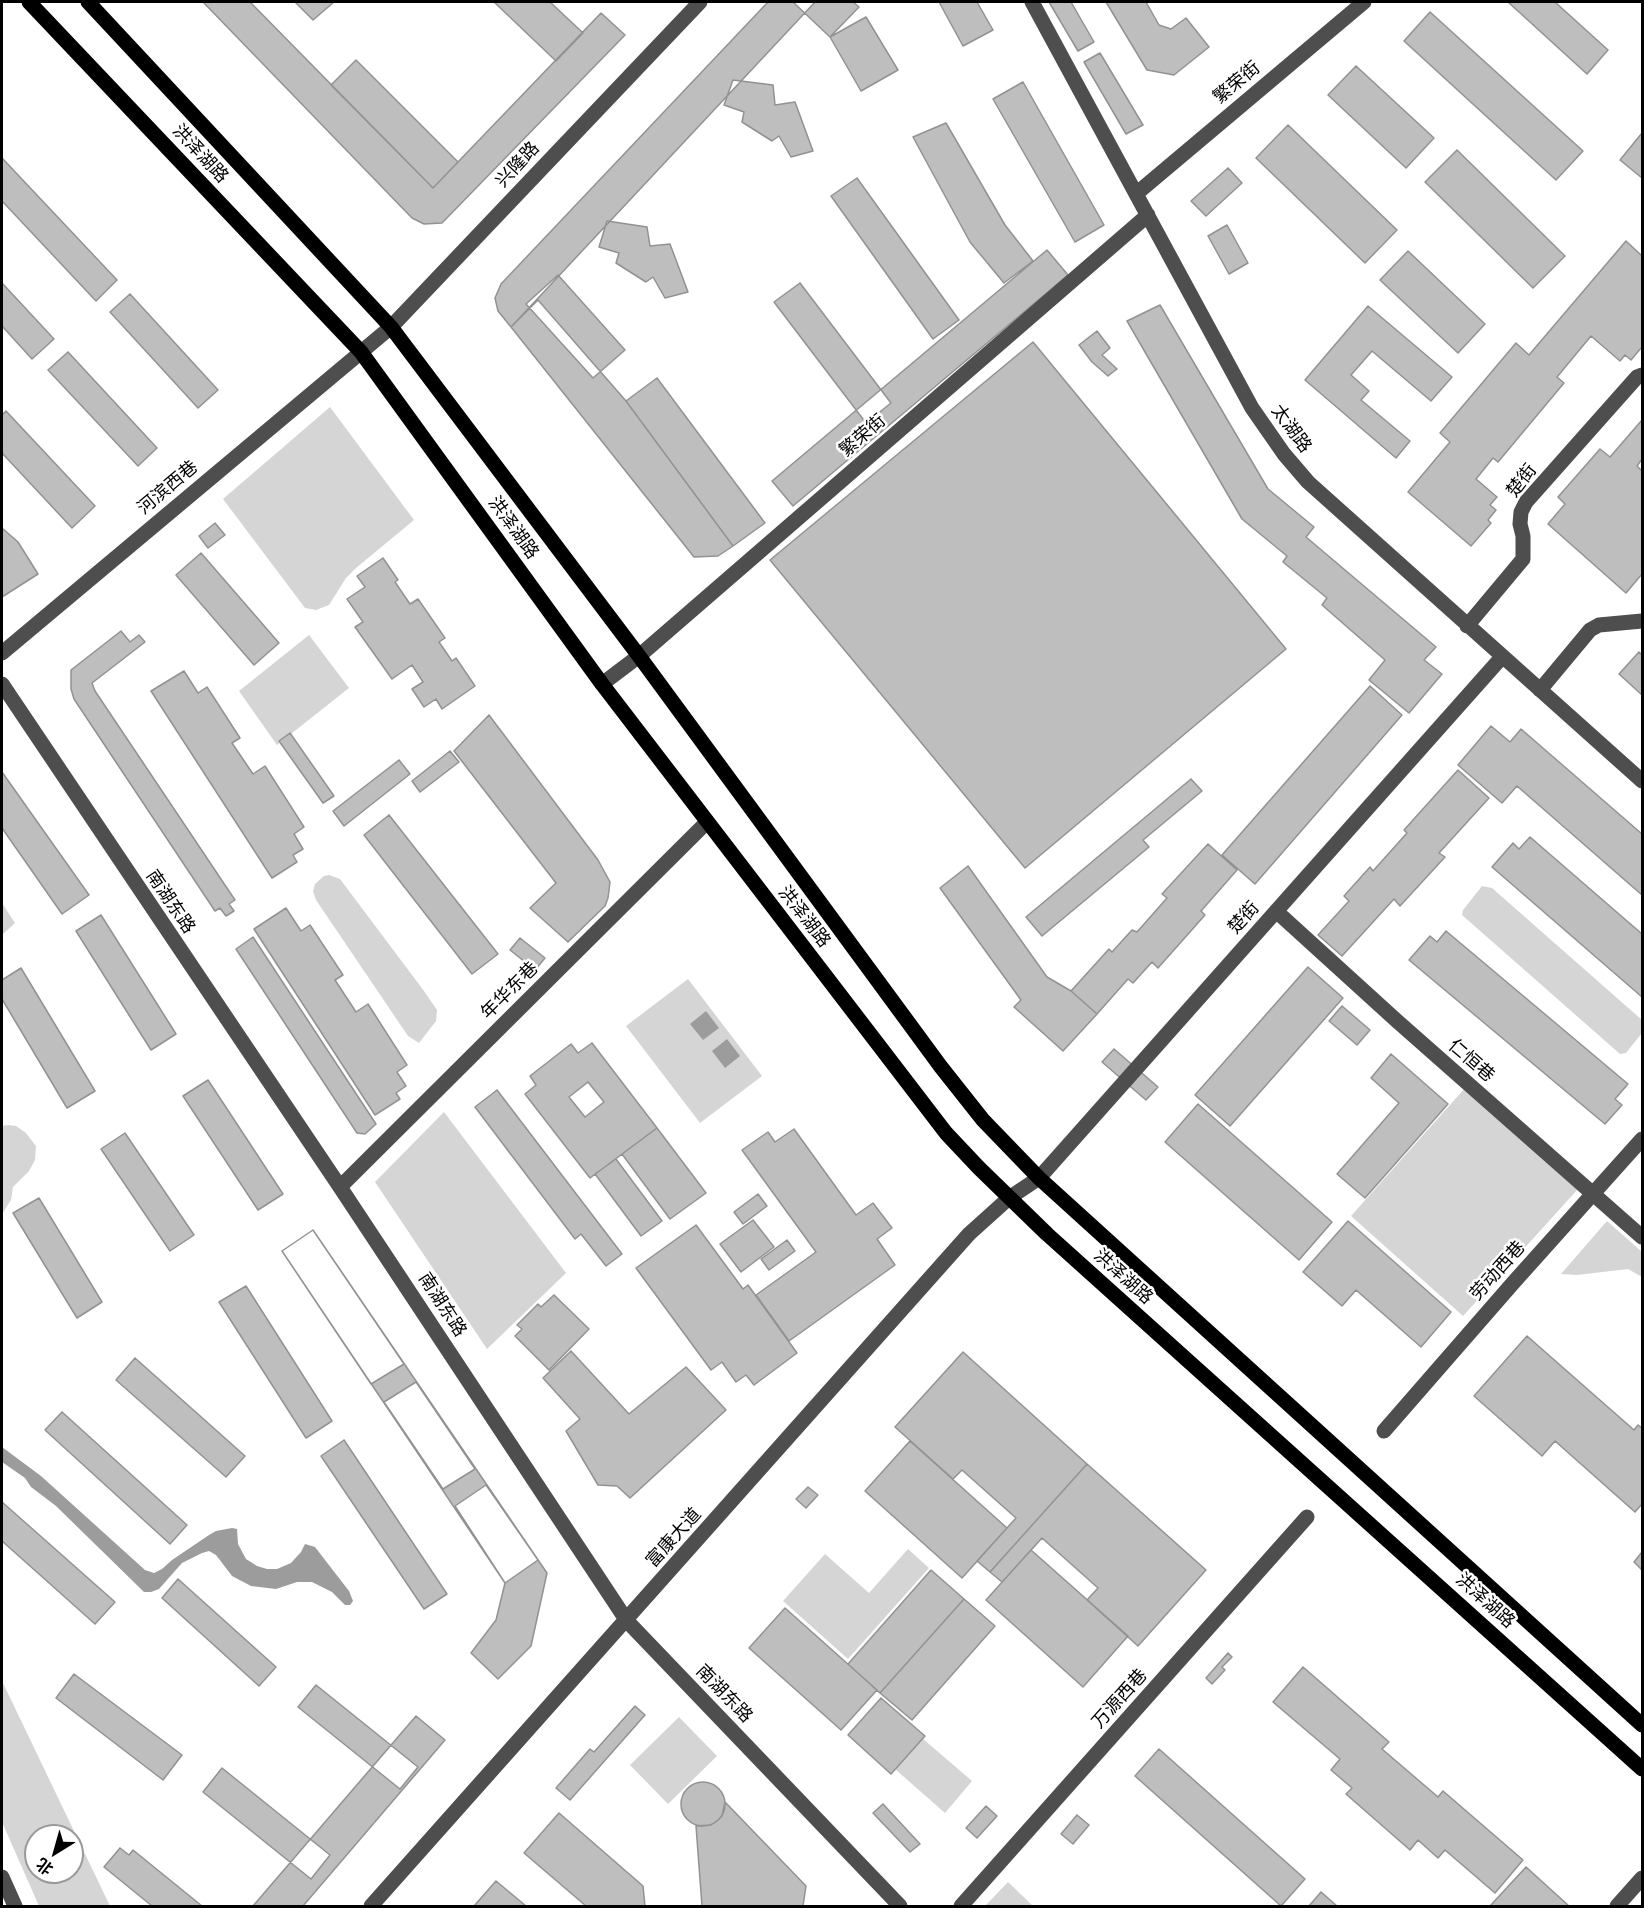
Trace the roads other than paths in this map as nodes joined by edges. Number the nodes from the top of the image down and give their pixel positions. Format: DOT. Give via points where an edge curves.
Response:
graph roads {
  1 [pos="28,2"];
  2 [pos="88,2"];
  3 [pos="700,2"];
  4 [pos="1032,2"];
  5 [pos="1364,2"];
  6 [pos="1136,194"];
  7 [pos="1148,215"];
  8 [pos="391,327"];
  9 [pos="361,352"];
  10 [pos="1642,375"];
  11 [pos="1642,621"];
  12 [pos="1467,626"];
  13 [pos="2,653"];
  14 [pos="639,656"];
  15 [pos="1502,657"];
  16 [pos="2,684"];
  17 [pos="602,684"];
  18 [pos="1540,690"];
  19 [pos="1642,781"];
  20 [pos="706,822"];
  21 [pos="1276,911"];
  22 [pos="1642,1138"];
  23 [pos="1039,1178"];
  24 [pos="340,1187"];
  25 [pos="1593,1194"];
  26 [pos="1009,1198"];
  27 [pos="1642,1238"];
  28 [pos="1384,1431"];
  29 [pos="1307,1517"];
  30 [pos="627,1621"];
  31 [pos="1642,1725"];
  32 [pos="1642,1769"];
  33 [pos="2,1877"];
  34 [pos="1642,1878"];
  35 [pos="15,1906"];
  36 [pos="371,1906"];
  37 [pos="900,1906"];
  38 [pos="961,1906"];
  39 [pos="1617,1906"];
  1 -- 9 [label="main road, 洪泽湖路"];
  2 -- 8 [label="main road, 洪泽湖路"];
  3 -- 8 [label="street, 兴隆路"];
  4 -- 6 [label="street, 太湖路"];
  5 -- 6 [label="street, 繁荣街"];
  6 -- 7 [label="street, 太湖路"];
  7 -- 12 [label="street, 太湖路" via="1252,408 1284,454 1308,482"];
  7 -- 14 [label="street, 繁荣街"];
  8 -- 9 [label="street, 兴隆路"];
  8 -- 14 [label="main road, 洪泽湖路"];
  9 -- 13 [label="street, 河滨西巷"];
  9 -- 17 [label="main road, 洪泽湖路"];
  10 -- 12 [label="street, 楚街" via="1527,502 1521,512 1523,559"];
  11 -- 18 [label="street" via="1590,630"];
  12 -- 15 [label="street, 太湖路"];
  14 -- 17 [label="street, 繁荣街"];
  14 -- 23 [label="main road, 洪泽湖路" via="941,1067 983,1120"];
  15 -- 18 [label="street, 太湖路"];
  15 -- 21 [label="street, 楚街"];
  16 -- 24 [label="street, 南湖东路"];
  17 -- 20 [label="main road, 洪泽湖路"];
  18 -- 19 [label="street, 太湖路"];
  20 -- 24 [label="street, 年华东巷"];
  20 -- 26 [label="main road, 洪泽湖路" via="946,1133"];
  21 -- 23 [label="street, 楚街"];
  21 -- 25 [label="street, 仁恒巷"];
  22 -- 25 [label="street, 劳动西巷"];
  23 -- 26 [label="street, 楚街"];
  23 -- 31 [label="main road, 洪泽湖路"];
  24 -- 30 [label="street, 南湖东路"];
  25 -- 27 [label="street, 仁恒巷"];
  25 -- 28 [label="street, 劳动西巷"];
  26 -- 30 [label="street, 富康大道" via="974,1229"];
  26 -- 32 [label="main road, 洪泽湖路"];
  29 -- 38 [label="street, 万源西巷"];
  30 -- 36 [label="street, 富康大道"];
  30 -- 37 [label="street, 南湖东路"];
  33 -- 35 [label="street"];
  34 -- 39 [label="street"];
}
